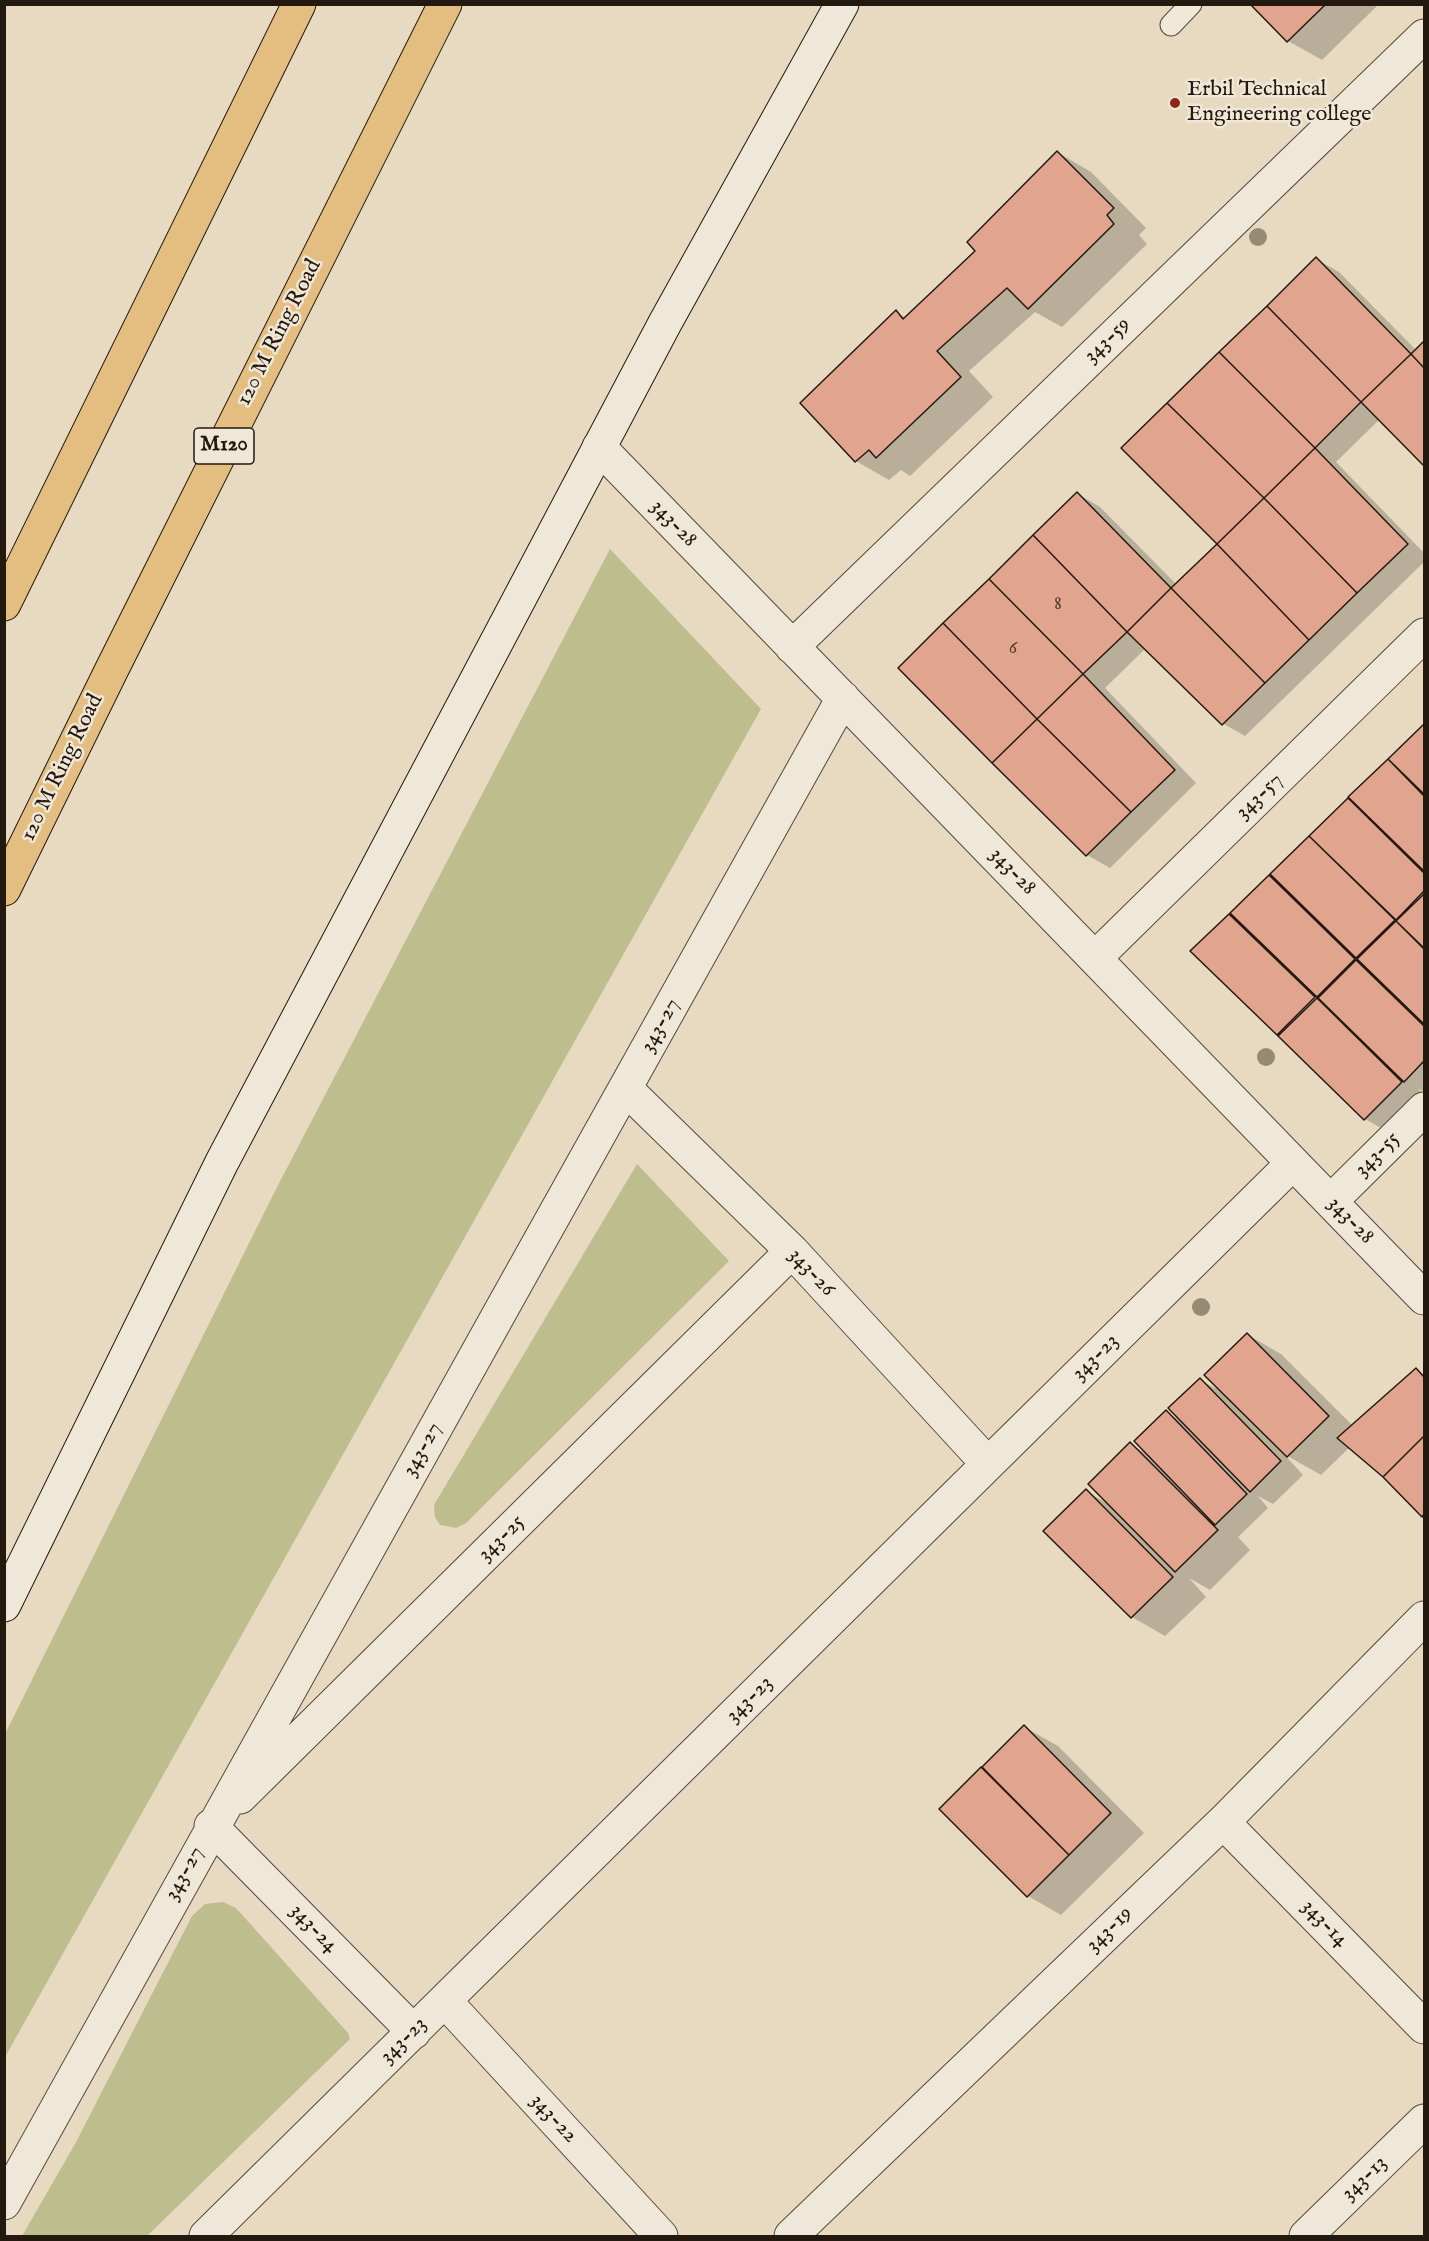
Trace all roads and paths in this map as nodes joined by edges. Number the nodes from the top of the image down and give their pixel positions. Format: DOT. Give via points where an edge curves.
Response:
graph roads {
  1 [pos="299,4"];
  2 [pos="445,4"];
  3 [pos="842,4"];
  4 [pos="1191,4"];
  5 [pos="1171,25"];
  6 [pos="1425,36"];
  7 [pos="599,447"];
  8 [pos="4,604"];
  9 [pos="1425,635"];
  10 [pos="792,647"];
  11 [pos="843,698"];
  12 [pos="4,889"];
  13 [pos="1095,958"];
  14 [pos="626,1089"];
  15 [pos="1425,1108"];
  16 [pos="1293,1163"];
  17 [pos="1331,1201"];
  18 [pos="792,1251"];
  19 [pos="1425,1298"];
  20 [pos="988,1464"];
  21 [pos="4,1605"];
  22 [pos="1425,1618"];
  23 [pos="1223,1822"];
  24 [pos="212,1826"];
  25 [pos="445,2001"];
  26 [pos="1425,2027"];
  27 [pos="414,2032"];
  28 [pos="1425,2121"];
  29 [pos="4,2203"];
  30 [pos="206,2236"];
  31 [pos="661,2236"];
  32 [pos="791,2236"];
  33 [pos="1306,2236"];
  1 -- 8 [label="highway"];
  2 -- 12 [label="highway, 120 M Ring Road / M120"];
  3 -- 7 [label="street"];
  4 -- 5 [label="lane"];
  6 -- 10 [label="street, 343-59"];
  7 -- 10 [label="street, 343-28"];
  7 -- 21 [label="street" via="222,1162"];
  9 -- 13 [label="street, 343-57"];
  10 -- 11 [label="street, 343-28"];
  11 -- 13 [label="street, 343-28"];
  11 -- 14 [label="street, 343-27"];
  13 -- 16 [label="street, 343-28"];
  14 -- 18 [label="street, 343-26"];
  14 -- 24 [label="street, 343-27"];
  15 -- 17 [label="street, 343-55"];
  16 -- 17 [label="street, 343-28"];
  16 -- 20 [label="street, 343-23"];
  17 -- 19 [label="street, 343-28"];
  18 -- 20 [label="street, 343-26"];
  18 -- 24 [label="street, 343-25"];
  20 -- 25 [label="street, 343-23"];
  22 -- 23 [label="street, 343-19"];
  23 -- 26 [label="street, 343-14"];
  23 -- 32 [label="street, 343-19"];
  24 -- 27 [label="street, 343-24"];
  24 -- 29 [label="street, 343-27"];
  25 -- 27 [label="street, 343-23"];
  25 -- 31 [label="street, 343-22"];
  27 -- 30 [label="street, 343-23"];
  28 -- 33 [label="street, 343-13"];
}
